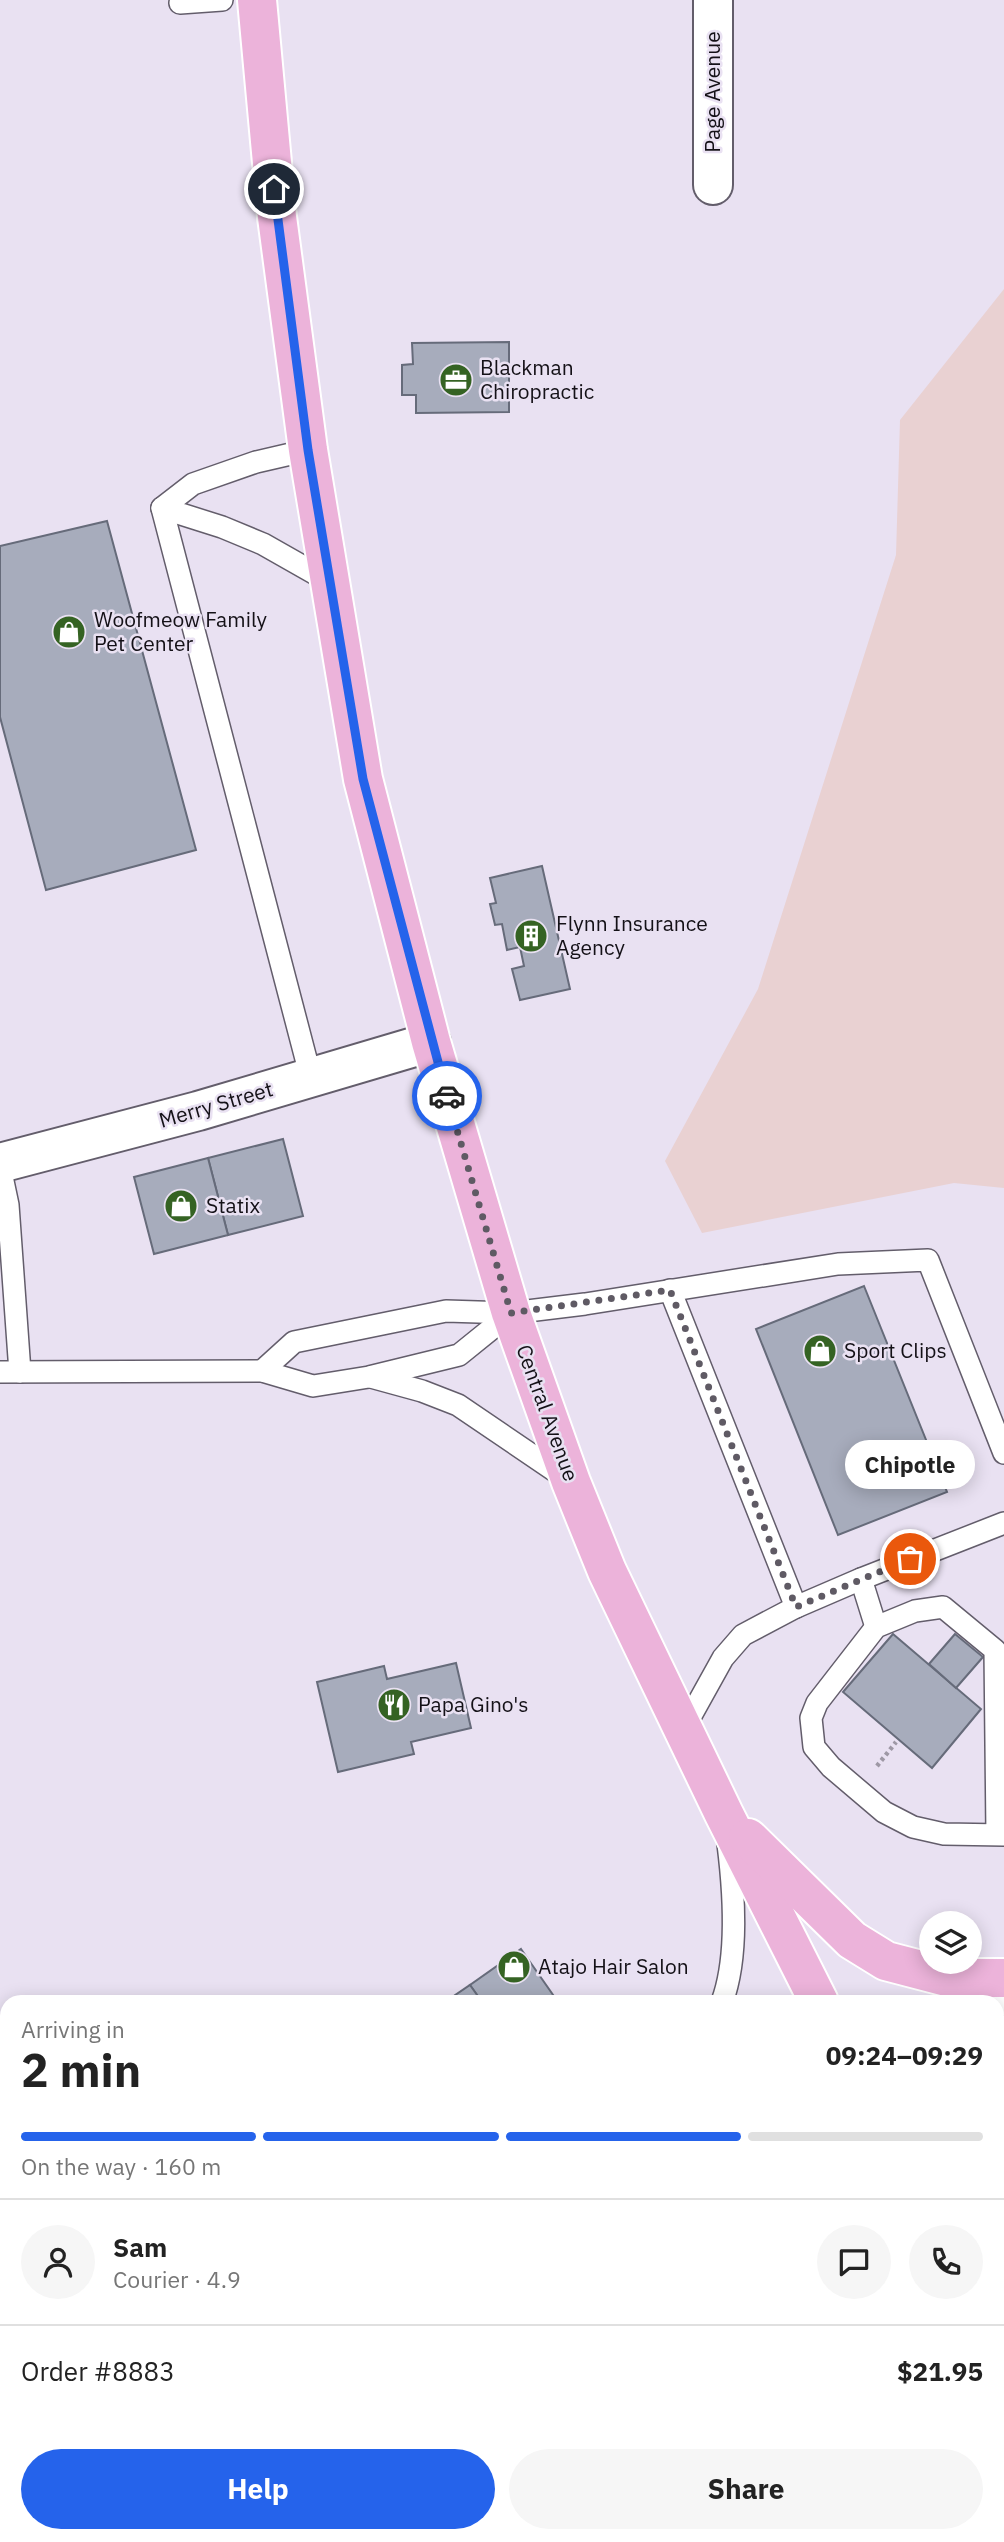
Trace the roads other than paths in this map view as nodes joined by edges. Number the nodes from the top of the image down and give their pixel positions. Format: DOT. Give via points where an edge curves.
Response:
graph roads {
  1 [pos="222,0"];
  2 [pos="257,0"];
  3 [pos="713,0"];
  4 [pos="180,3"];
  5 [pos="713,185"];
  6 [pos="308,450"];
  7 [pos="162,509"];
  8 [pos="330,582"];
  9 [pos="431,1042"];
  10 [pos="312,1078"];
  11 [pos="0,1165"];
  12 [pos="670,1290"];
  13 [pos="511,1313"];
  14 [pos="262,1371"];
  15 [pos="10,1372"];
  16 [pos="369,1377"];
  17 [pos="1004,1453"];
  18 [pos="571,1482"];
  19 [pos="1004,1523"];
  20 [pos="861,1578"];
  21 [pos="796,1607"];
  22 [pos="876,1627"];
  23 [pos="683,1730"];
  24 [pos="724,1814"];
  25 [pos="1000,1835"];
  26 [pos="1004,1978"];
  27 [pos="723,1995"];
  28 [pos="815,1995"];
  1 -- 4 [label="lane"];
  2 -- 6 [label="main road, Central Avenue" via="276,216"];
  3 -- 5 [label="street, Page Avenue"];
  6 -- 7 [label="lane" via="193,484"];
  6 -- 8 [label="main road, Central Avenue"];
  7 -- 8 [label="lane" via="262,544"];
  7 -- 10 [label="lane"];
  8 -- 9 [label="main road, Central Avenue" via="363,779"];
  9 -- 10 [label="street, Merry Street"];
  9 -- 13 [label="main road, Central Avenue"];
  10 -- 11 [label="street, Merry Street"];
  11 -- 15 [label="lane" via="8,1205"];
  12 -- 13 [label="lane"];
  12 -- 17 [label="lane" via="838,1264 928,1260"];
  12 -- 21 [label="lane"];
  13 -- 14 [label="lane" via="446,1311 294,1342"];
  13 -- 16 [label="lane" via="459,1356"];
  13 -- 18 [label="main road, Central Avenue"];
  14 -- 15 [label="lane"];
  14 -- 16 [label="lane" via="313,1386"];
  16 -- 18 [label="lane" via="458,1405"];
  18 -- 23 [label="main road, Central Avenue" via="607,1571"];
  19 -- 20 [label="lane"];
  20 -- 21 [label="lane"];
  20 -- 22 [label="lane"];
  21 -- 23 [label="lane" via="743,1635 723,1658"];
  22 -- 25 [label="lane" via="915,1611 943,1607 995,1650"];
  22 -- 25 [label="lane" via="817,1703 811,1718 814,1747 831,1768 884,1812 913,1826 944,1835"];
  23 -- 24 [label="main road, Central Avenue"];
  24 -- 26 [label="main road" via="852,1940 886,1961 951,1978"];
  24 -- 27 [label="lane" via="734,1891"];
  24 -- 28 [label="main road, Central Avenue"];
}
